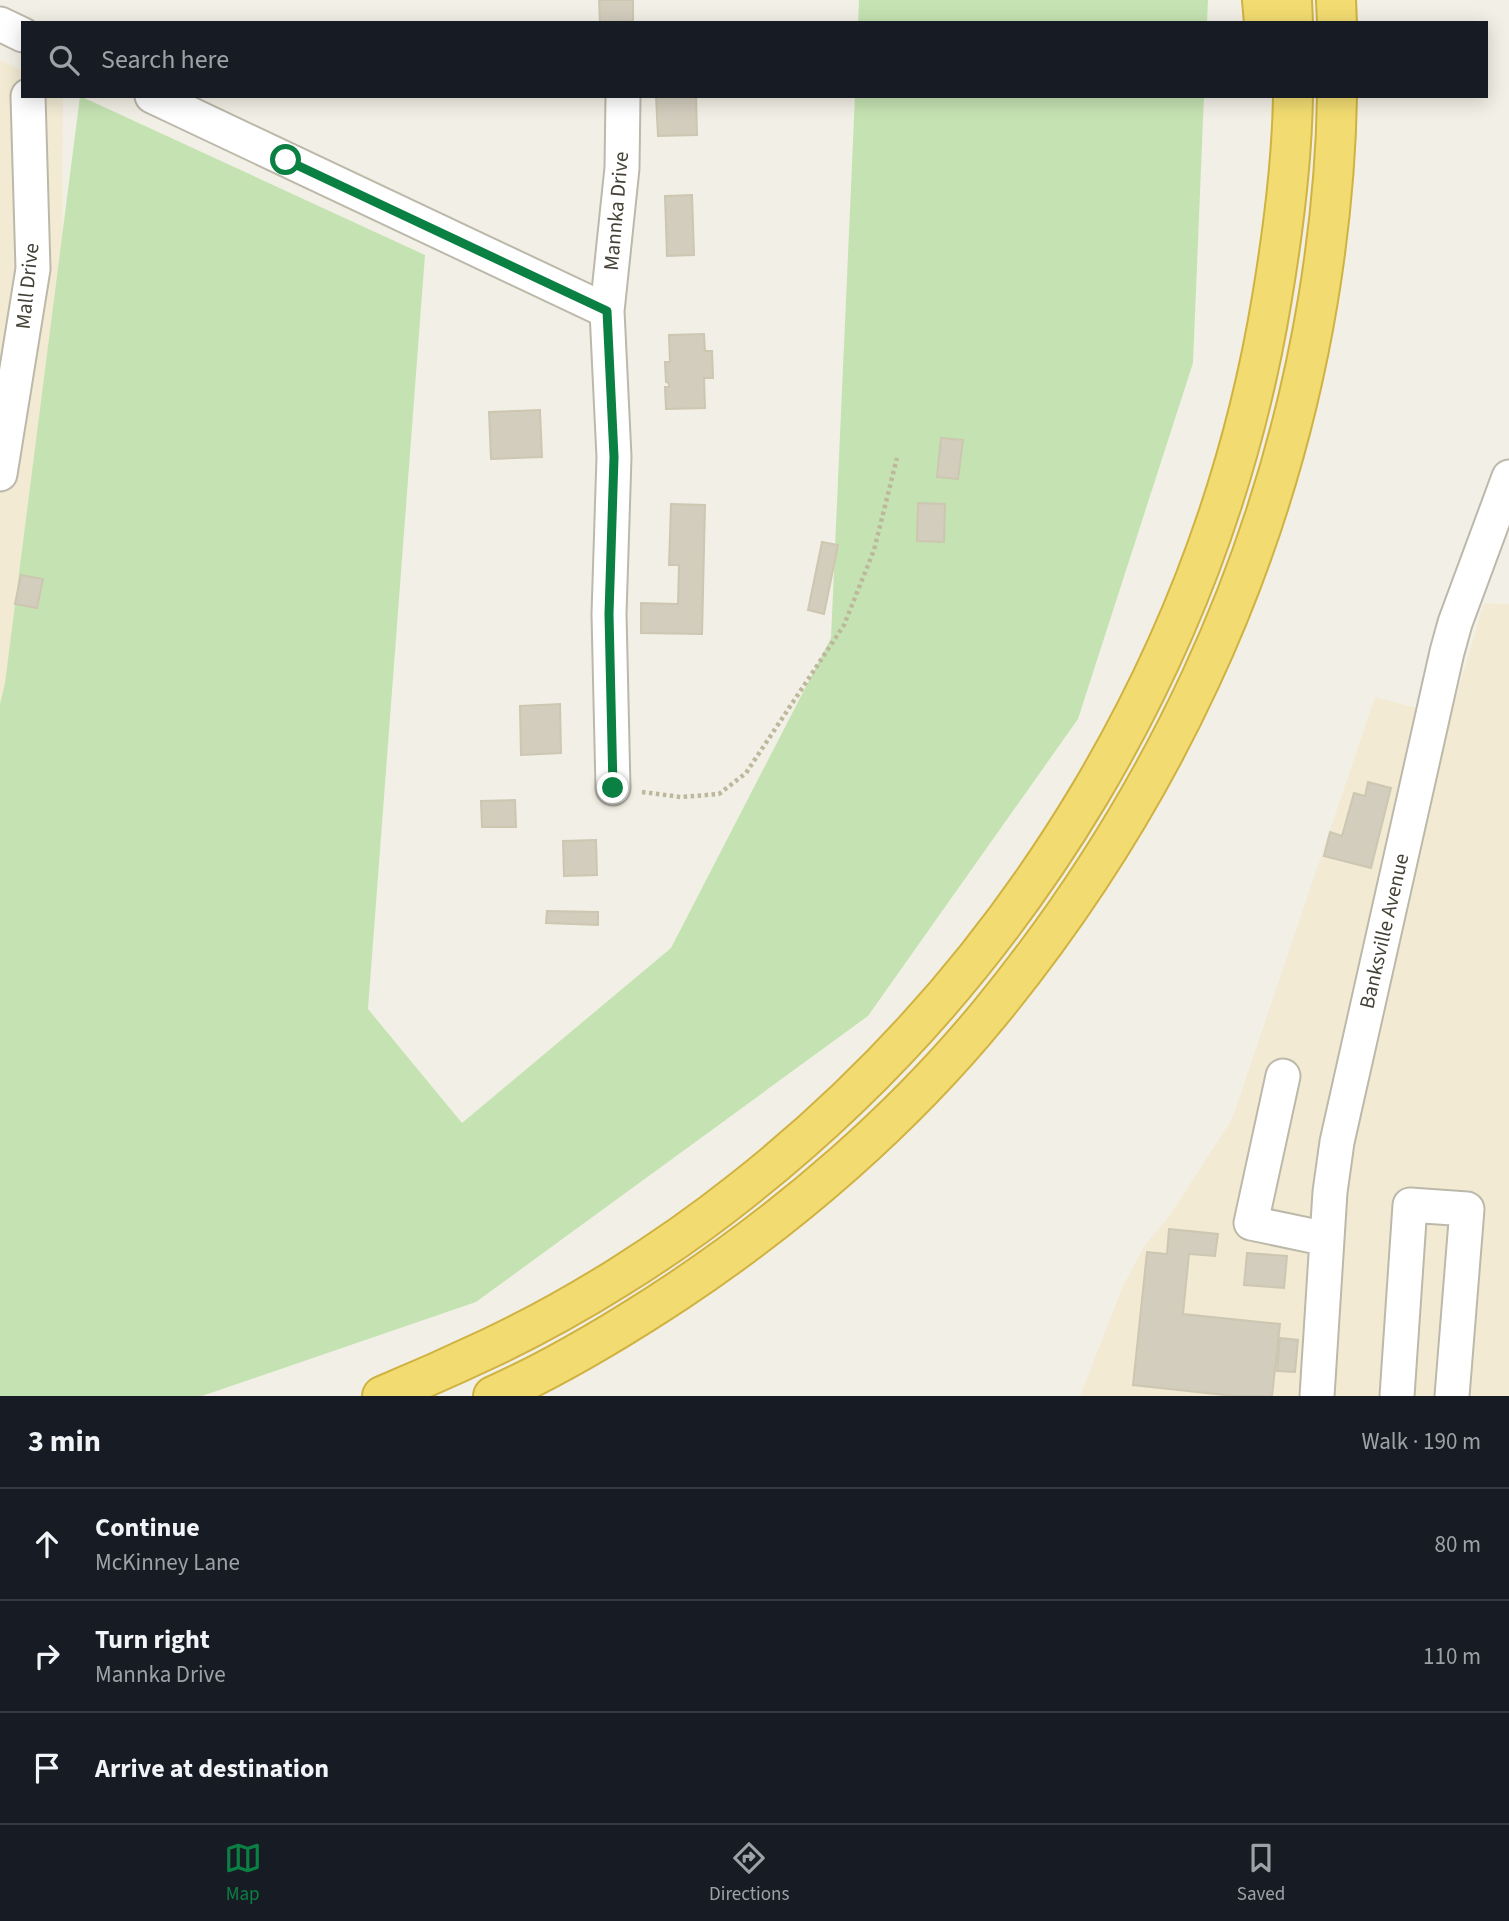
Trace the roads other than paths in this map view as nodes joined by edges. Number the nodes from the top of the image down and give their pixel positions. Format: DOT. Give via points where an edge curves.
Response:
graph roads {
  1 [pos="1262,0"];
  2 [pos="1292,0"];
  3 [pos="1336,0"];
  4 [pos="1264,21"];
  5 [pos="1293,21"];
  6 [pos="1337,21"];
  7 [pos="0,24"];
  8 [pos="21,34"];
  9 [pos="28,98"];
  10 [pos="156,98"];
  11 [pos="623,98"];
  12 [pos="1268,98"];
  13 [pos="1293,98"];
  14 [pos="1337,98"];
  15 [pos="607,311"];
  16 [pos="1267,329"];
  17 [pos="0,474"];
  18 [pos="1509,477"];
  19 [pos="613,788"];
  20 [pos="1283,1076"];
  21 [pos="1327,1239"];
  22 [pos="382,1396"];
  23 [pos="493,1396"];
  24 [pos="1317,1396"];
  25 [pos="1397,1396"];
  26 [pos="1452,1396"];
  1 -- 4 [label="highway"];
  2 -- 5 [label="highway"];
  3 -- 6 [label="highway"];
  7 -- 8 [label="street"];
  9 -- 17 [label="street, Mall Drive" via="33,269"];
  10 -- 15 [label="street"];
  11 -- 15 [label="street, Mannka Drive" via="622,168"];
  12 -- 16 [label="highway"];
  13 -- 16 [label="highway" via="1280,255"];
  14 -- 23 [label="highway" via="1324,261 1312,337 1276,485 1227,622 1158,766 1122,828 988,1016 884,1126 767,1228 708,1271 582,1350"];
  15 -- 19 [label="street, Mannka Drive" via="614,457 609,614"];
  16 -- 22 [label="highway" via="1233,472 1185,605 1152,680 1049,858 953,987 853,1094 739,1193 692,1227 560,1311 493,1347"];
  18 -- 21 [label="street, Banksville Avenue" via="1447,652 1337,1142"];
  20 -- 21 [label="street" via="1251,1223"];
  21 -- 24 [label="street, Banksville Avenue"];
  25 -- 26 [label="street" via="1410,1205 1467,1209"];
}
